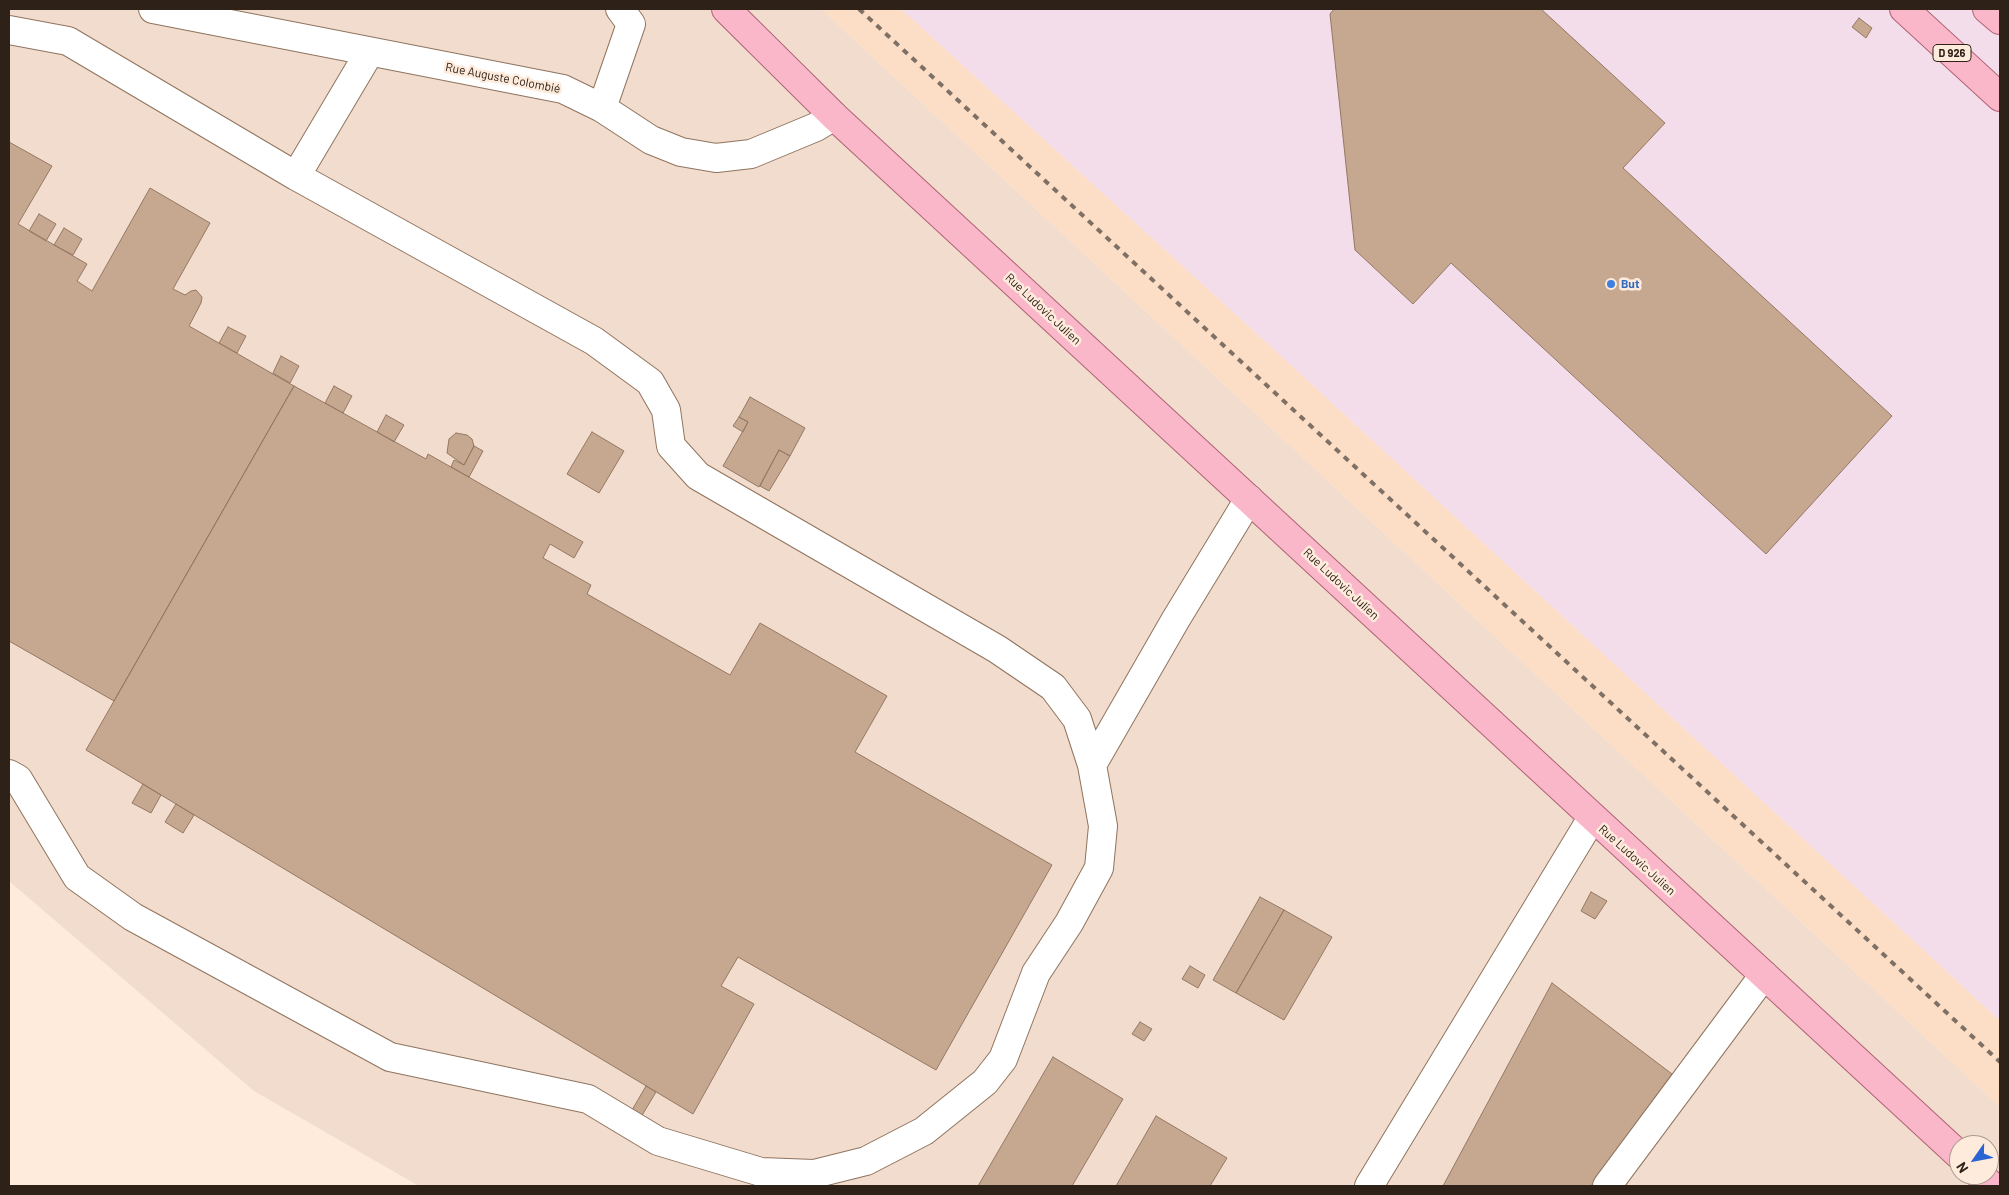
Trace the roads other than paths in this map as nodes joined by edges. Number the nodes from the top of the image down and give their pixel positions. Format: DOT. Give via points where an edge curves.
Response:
graph roads {
  1 [pos="153,9"];
  2 [pos="620,9"];
  3 [pos="726,9"];
  4 [pos="1904,9"];
  5 [pos="1987,9"];
  6 [pos="2000,20"];
  7 [pos="9,30"];
  8 [pos="370,53"];
  9 [pos="2000,97"];
  10 [pos="602,108"];
  11 [pos="834,116"];
  12 [pos="296,176"];
  13 [pos="1249,499"];
  14 [pos="1092,765"];
  15 [pos="9,774"];
  16 [pos="1592,818"];
  17 [pos="1764,975"];
  18 [pos="1949,1146"];
  19 [pos="1369,1186"];
  20 [pos="1607,1186"];
  1 -- 8 [label="lane, Rue Auguste Colombié"];
  2 -- 10 [label="lane" via="630,24"];
  3 -- 11 [label="main road, Rue Ludovic Julien"];
  4 -- 9 [label="main road, D 926"];
  5 -- 6 [label="main road"];
  7 -- 12 [label="lane" via="68,41"];
  8 -- 10 [label="lane, Rue Auguste Colombié" via="563,89"];
  8 -- 12 [label="lane"];
  10 -- 11 [label="lane, Rue Auguste Colombié" via="652,140 681,152 716,158 751,154 816,127"];
  11 -- 13 [label="main road, Rue Ludovic Julien"];
  12 -- 14 [label="lane" via="594,341 650,382 666,410 671,446 698,476 997,649 1053,688 1076,719"];
  13 -- 14 [label="lane"];
  13 -- 16 [label="main road, Rue Ludovic Julien"];
  14 -- 15 [label="lane" via="1103,826 1098,868 1069,923 1036,973 1003,1058 985,1082 924,1131 866,1161 814,1174 761,1172 658,1141 588,1099 390,1058 133,917 77,877 18,779"];
  16 -- 17 [label="main road, Rue Ludovic Julien"];
  16 -- 19 [label="lane"];
  17 -- 18 [label="main road, Rue Ludovic Julien"];
  17 -- 20 [label="lane"];
}
